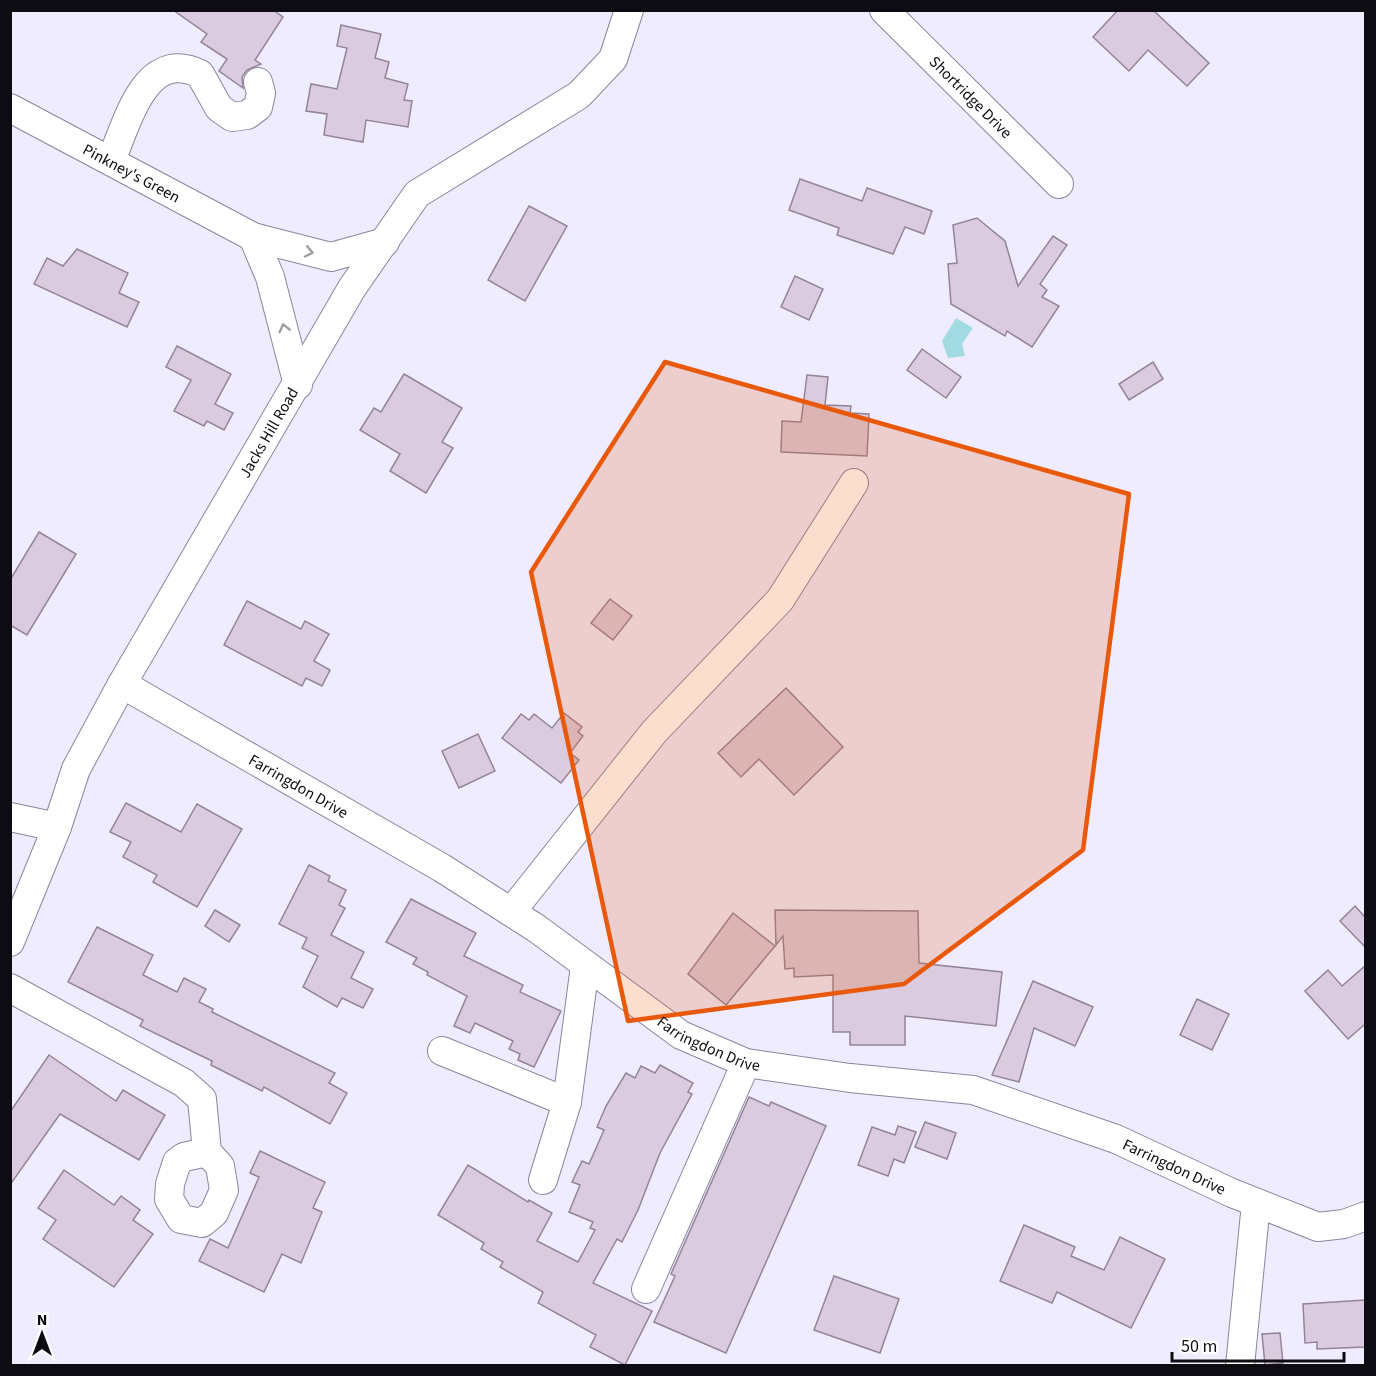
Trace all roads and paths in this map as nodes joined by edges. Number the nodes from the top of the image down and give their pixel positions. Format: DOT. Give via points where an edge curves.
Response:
graph roads {
  1 [pos="629,10"];
  2 [pos="886,11"];
  3 [pos="258,82"];
  4 [pos="10,108"];
  5 [pos="111,160"];
  6 [pos="1059,184"];
  7 [pos="253,237"];
  8 [pos="385,242"];
  9 [pos="298,385"];
  10 [pos="854,483"];
  11 [pos="122,684"];
  12 [pos="10,818"];
  13 [pos="57,827"];
  14 [pos="511,912"];
  15 [pos="10,942"];
  16 [pos="585,966"];
  17 [pos="10,988"];
  18 [pos="442,1051"];
  19 [pos="746,1063"];
  20 [pos="567,1102"];
  21 [pos="207,1152"];
  22 [pos="543,1180"];
  23 [pos="1256,1203"];
  24 [pos="1365,1216"];
  25 [pos="646,1289"];
  26 [pos="1240,1365"];
  1 -- 8 [label="street, Jacks Hill Road" via="613,59 579,95 417,194"];
  2 -- 6 [label="street, Shortridge Drive"];
  3 -- 5 [label="street" via="258,107 247,115 232,117 219,108 200,74 176,67 154,75 142,91"];
  4 -- 5 [label="street, Pinkney's Green"];
  5 -- 7 [label="street, Pinkney's Green"];
  7 -- 8 [label="street, Pinkney's Green, one-way" via="331,257"];
  9 -- 7 [label="street, one-way" via="270,277"];
  8 -- 9 [label="street, Jacks Hill Road" via="352,288"];
  9 -- 11 [label="street, Jacks Hill Road"];
  10 -- 14 [label="street" via="780,600 654,732"];
  11 -- 13 [label="street, Jacks Hill Road" via="76,769"];
  11 -- 14 [label="street, Farringdon Drive" via="442,868"];
  12 -- 13 [label="street"];
  13 -- 15 [label="street, Jacks Hill Road"];
  14 -- 16 [label="street, Farringdon Drive"];
  16 -- 19 [label="street, Farringdon Drive" via="681,1035"];
  16 -- 20 [label="street"];
  17 -- 21 [label="street" via="184,1083 202,1099"];
  18 -- 20 [label="street"];
  19 -- 23 [label="street, Farringdon Drive" via="973,1090 1116,1139"];
  19 -- 25 [label="street"];
  20 -- 22 [label="street"];
  23 -- 24 [label="street, Farringdon Drive" via="1318,1227 1344,1224"];
  23 -- 26 [label="street"];
}
